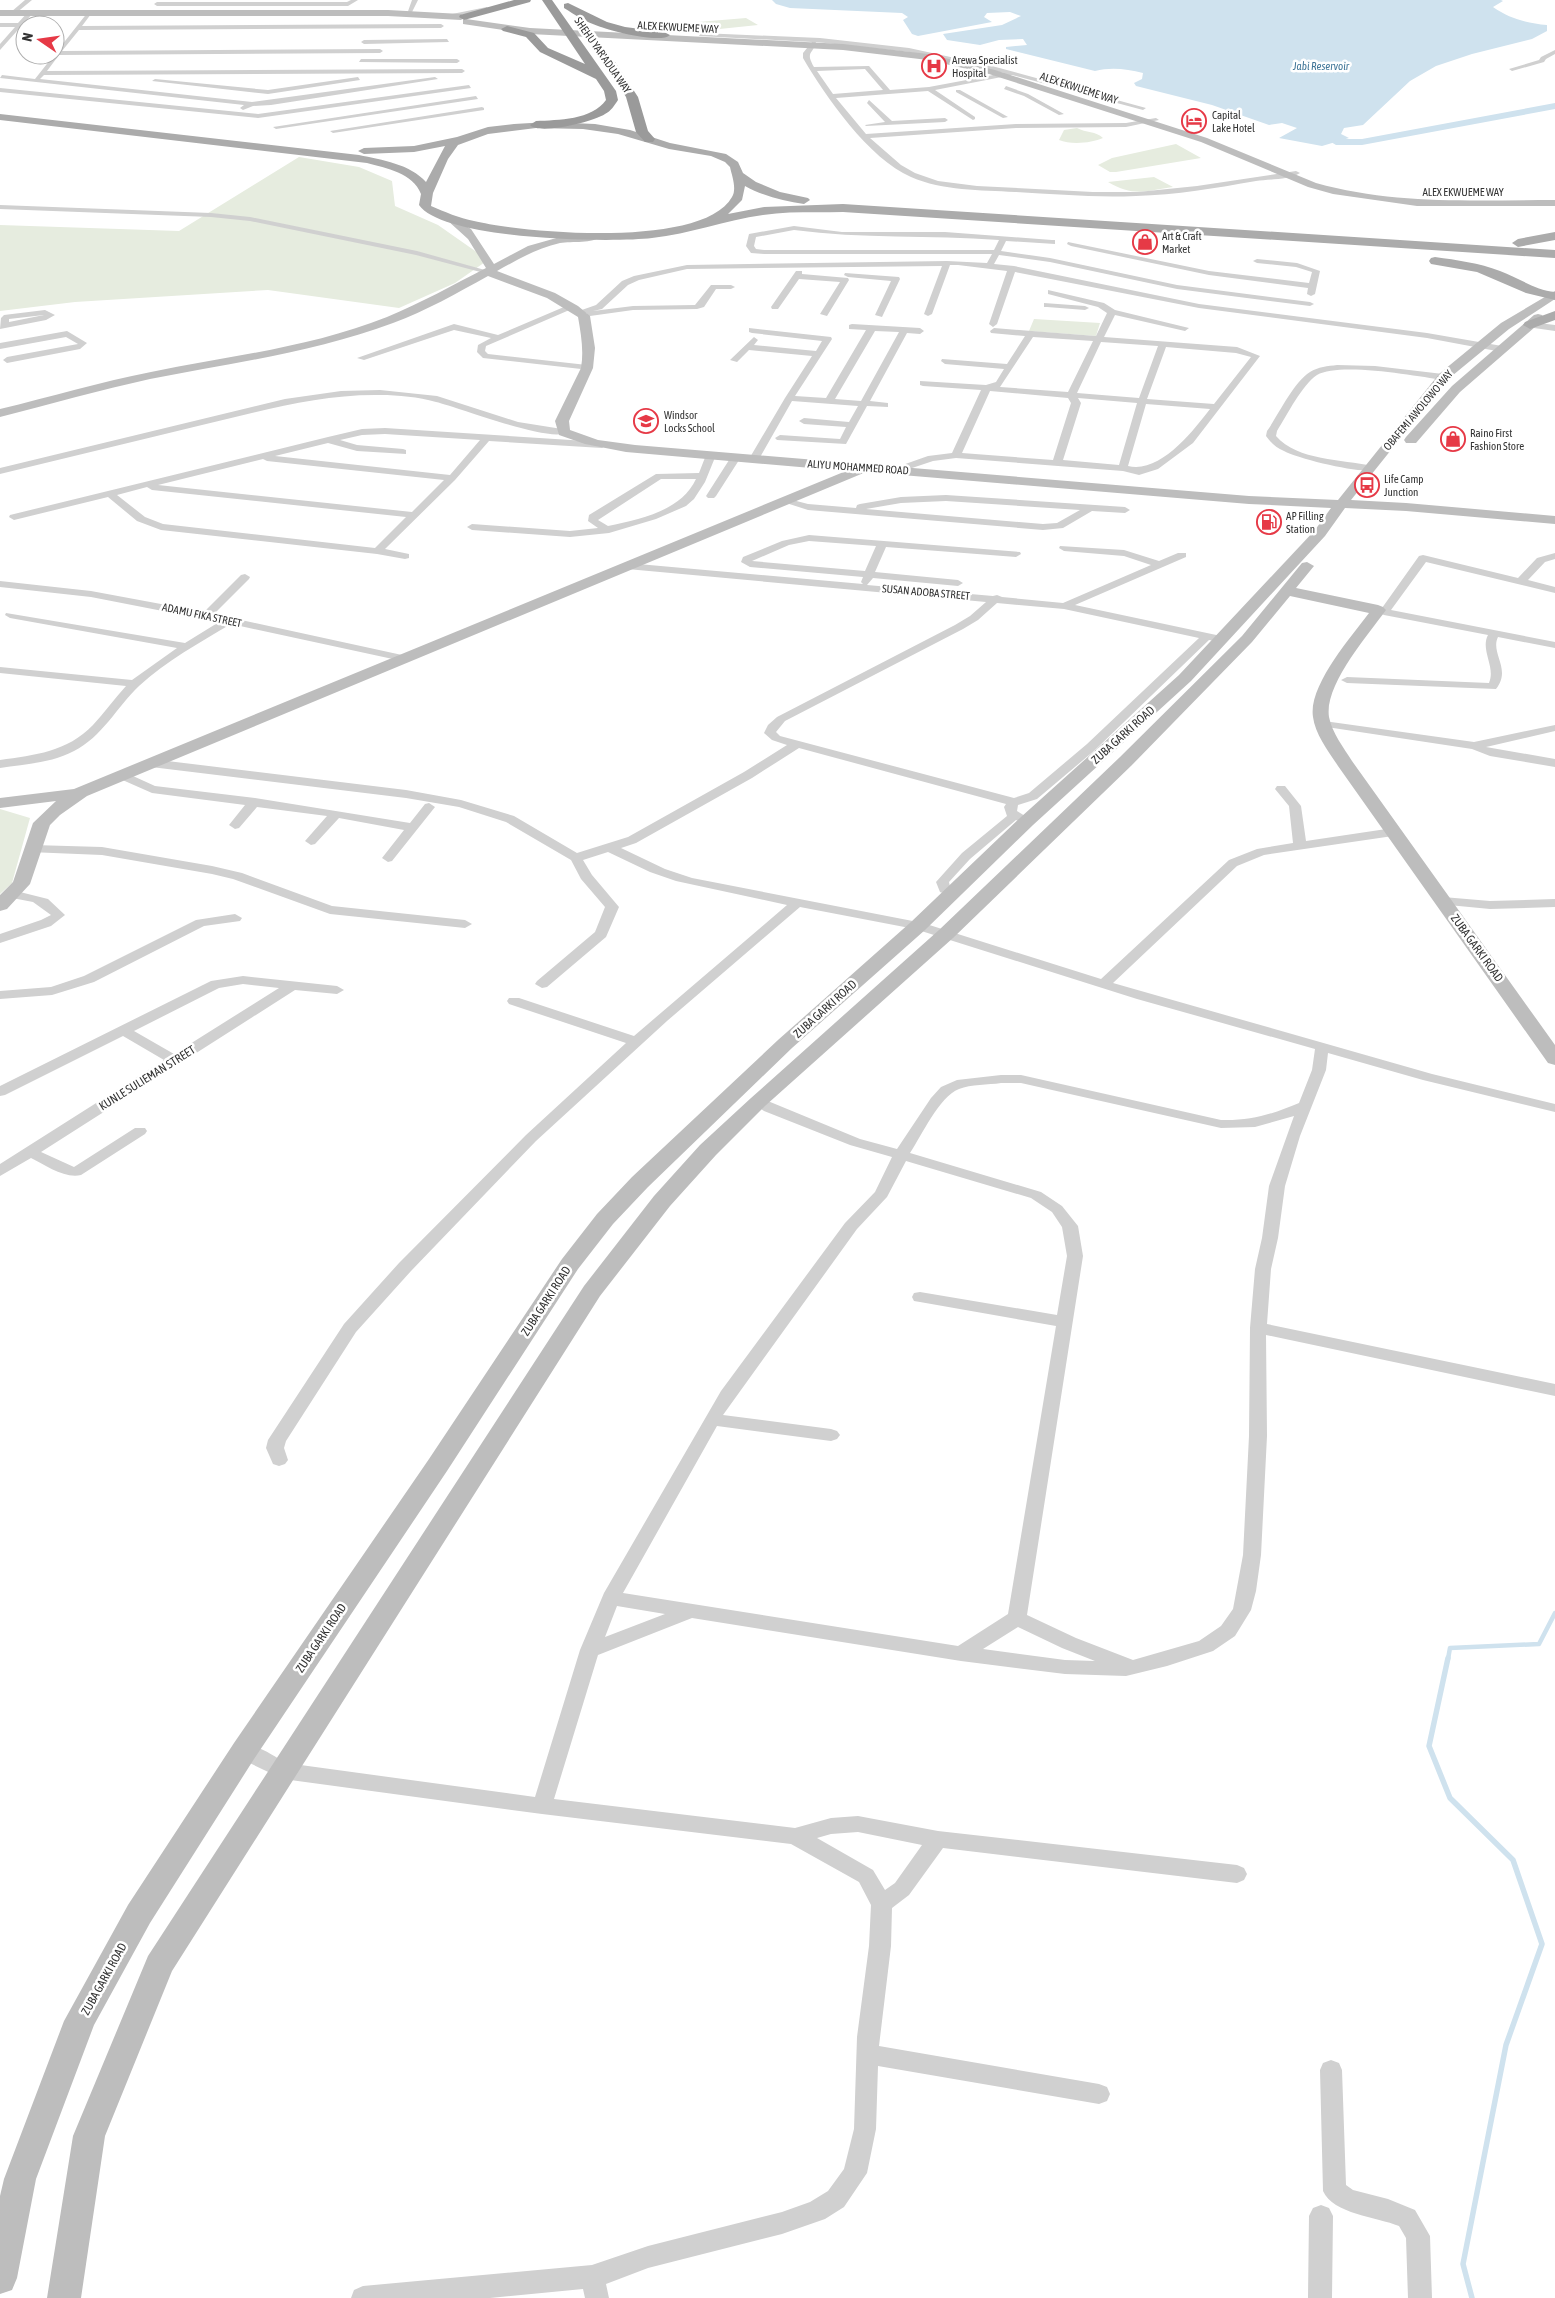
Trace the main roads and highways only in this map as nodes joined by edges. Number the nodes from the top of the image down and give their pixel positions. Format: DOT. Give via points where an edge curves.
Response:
graph roads {
  1 [pos="526,0"];
  2 [pos="547,0"];
  3 [pos="566,3"];
  4 [pos="453,22"];
  5 [pos="507,28"];
  6 [pos="664,35"];
  7 [pos="646,36"];
  8 [pos="612,38"];
  9 [pos="623,60"];
  10 [pos="616,73"];
  11 [pos="600,78"];
  12 [pos="0,117"];
  13 [pos="536,126"];
  14 [pos="464,139"];
  15 [pos="649,139"];
  16 [pos="262,145"];
  17 [pos="737,174"];
  18 [pos="427,194"];
  19 [pos="930,213"];
  20 [pos="700,223"];
  21 [pos="1555,236"];
  22 [pos="1394,250"];
  23 [pos="1555,254"];
  24 [pos="1425,260"];
  25 [pos="1526,290"];
  26 [pos="1554,298"];
  27 [pos="1527,311"];
  28 [pos="1555,315"];
  29 [pos="1530,325"];
  1 -- 4 [label="highway"];
  2 -- 11 [label="highway, SHEHU YAR'ADUA WAY"];
  3 -- 8 [label="highway"];
  3 -- 8 [label="highway, SHEHU YAR'ADUA WAY" via="583,26"];
  5 -- 11 [label="highway" via="527,33 544,50"];
  6 -- 8 [label="highway"];
  7 -- 8 [label="highway"];
  8 -- 10 [label="highway, SHEHU YAR'ADUA WAY"];
  9 -- 10 [label="highway"];
  10 -- 15 [label="highway, SHEHU YAR'ADUA WAY" via="632,97 640,127"];
  11 -- 13 [label="highway, SHEHU YAR'ADUA WAY" via="612,96 607,108 585,118"];
  12 -- 16 [label="main road"];
  13 -- 14 [label="main road" via="494,130"];
  13 -- 15 [label="main road" via="604,128"];
  14 -- 16 [label="main road" via="433,147 390,151"];
  14 -- 18 [label="main road" via="445,153"];
  15 -- 17 [label="main road" via="724,158 733,163"];
  16 -- 18 [label="main road" via="379,162 416,178 426,188"];
  17 -- 19 [label="main road" via="755,187 791,198"];
  17 -- 20 [label="main road" via="740,188 736,200"];
  18 -- 20 [label="main road" via="427,208 452,220 526,233 661,233"];
  19 -- 20 [label="main road" via="796,209 746,213"];
  19 -- 22 [label="main road" via="1338,241 1346,246"];
  21 -- 22 [label="main road" via="1527,242"];
  22 -- 23 [label="main road"];
  24 -- 25 [label="main road" via="1481,269"];
  25 -- 26 [label="main road"];
  25 -- 27 [label="main road" via="1530,299"];
  28 -- 29 [label="main road"];
}
